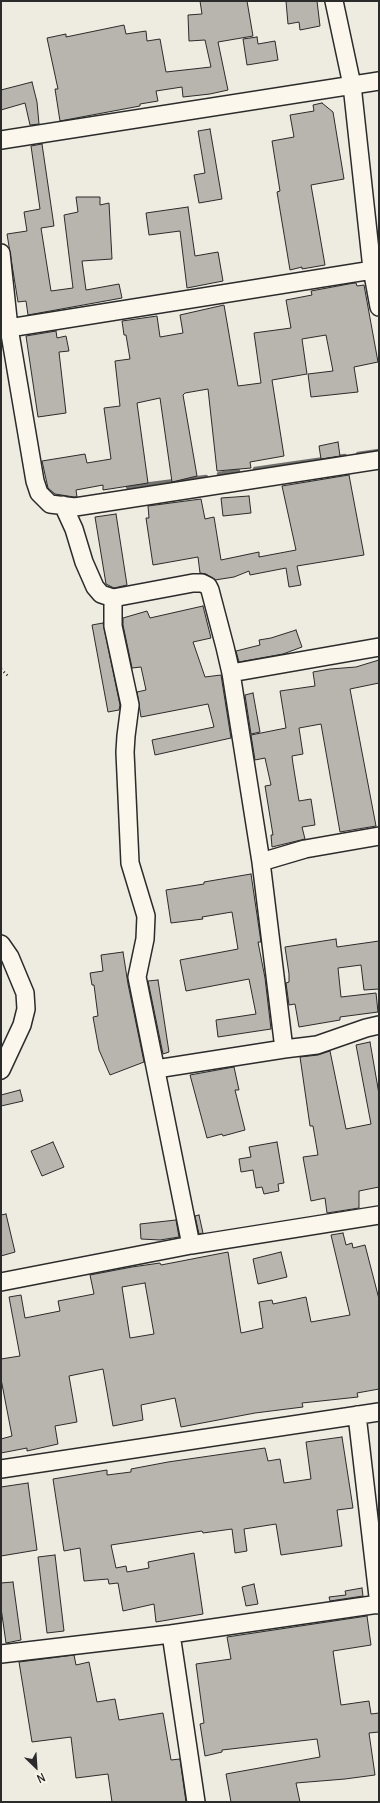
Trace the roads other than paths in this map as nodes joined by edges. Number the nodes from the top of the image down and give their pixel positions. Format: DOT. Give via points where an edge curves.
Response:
graph roads {
  1 [pos="334,1"];
  2 [pos="379,80"];
  3 [pos="352,84"];
  4 [pos="1,140"];
  5 [pos="1,253"];
  6 [pos="376,269"];
  7 [pos="379,307"];
  8 [pos="9,328"];
  9 [pos="379,460"];
  10 [pos="64,506"];
  11 [pos="113,598"];
  12 [pos="379,647"];
  13 [pos="231,673"];
  14 [pos="379,836"];
  15 [pos="261,862"];
  16 [pos="1,944"];
  17 [pos="379,1025"];
  18 [pos="284,1049"];
  19 [pos="156,1069"];
  20 [pos="1,1070"];
  21 [pos="379,1215"];
  22 [pos="191,1244"];
  23 [pos="1,1282"];
  24 [pos="379,1412"];
  25 [pos="357,1415"];
  26 [pos="1,1469"];
  27 [pos="379,1604"];
  28 [pos="171,1634"];
  29 [pos="1,1654"];
  30 [pos="196,1802"];
  1 -- 3 [label="street"];
  2 -- 3 [label="street"];
  3 -- 4 [label="street"];
  3 -- 6 [label="street"];
  5 -- 8 [label="street"];
  6 -- 7 [label="street"];
  6 -- 8 [label="street"];
  8 -- 10 [label="street" via="35,481 39,493 50,504"];
  9 -- 10 [label="street" via="75,507"];
  10 -- 11 [label="street" via="95,587 101,594"];
  11 -- 13 [label="street" via="193,583 208,586"];
  11 -- 19 [label="street" via="113,626 130,705 125,752 130,863 146,916 145,939 137,977"];
  12 -- 13 [label="street"];
  13 -- 15 [label="street"];
  14 -- 15 [label="street" via="305,849"];
  15 -- 18 [label="street"];
  16 -- 20 [label="street" via="10,957 25,993 26,1009 22,1025"];
  17 -- 18 [label="street" via="317,1045"];
  18 -- 19 [label="street"];
  19 -- 22 [label="street"];
  21 -- 22 [label="street"];
  22 -- 23 [label="street"];
  24 -- 25 [label="street"];
  25 -- 26 [label="street"];
  25 -- 27 [label="street"];
  27 -- 28 [label="street"];
  28 -- 29 [label="street"];
  28 -- 30 [label="street"];
}
